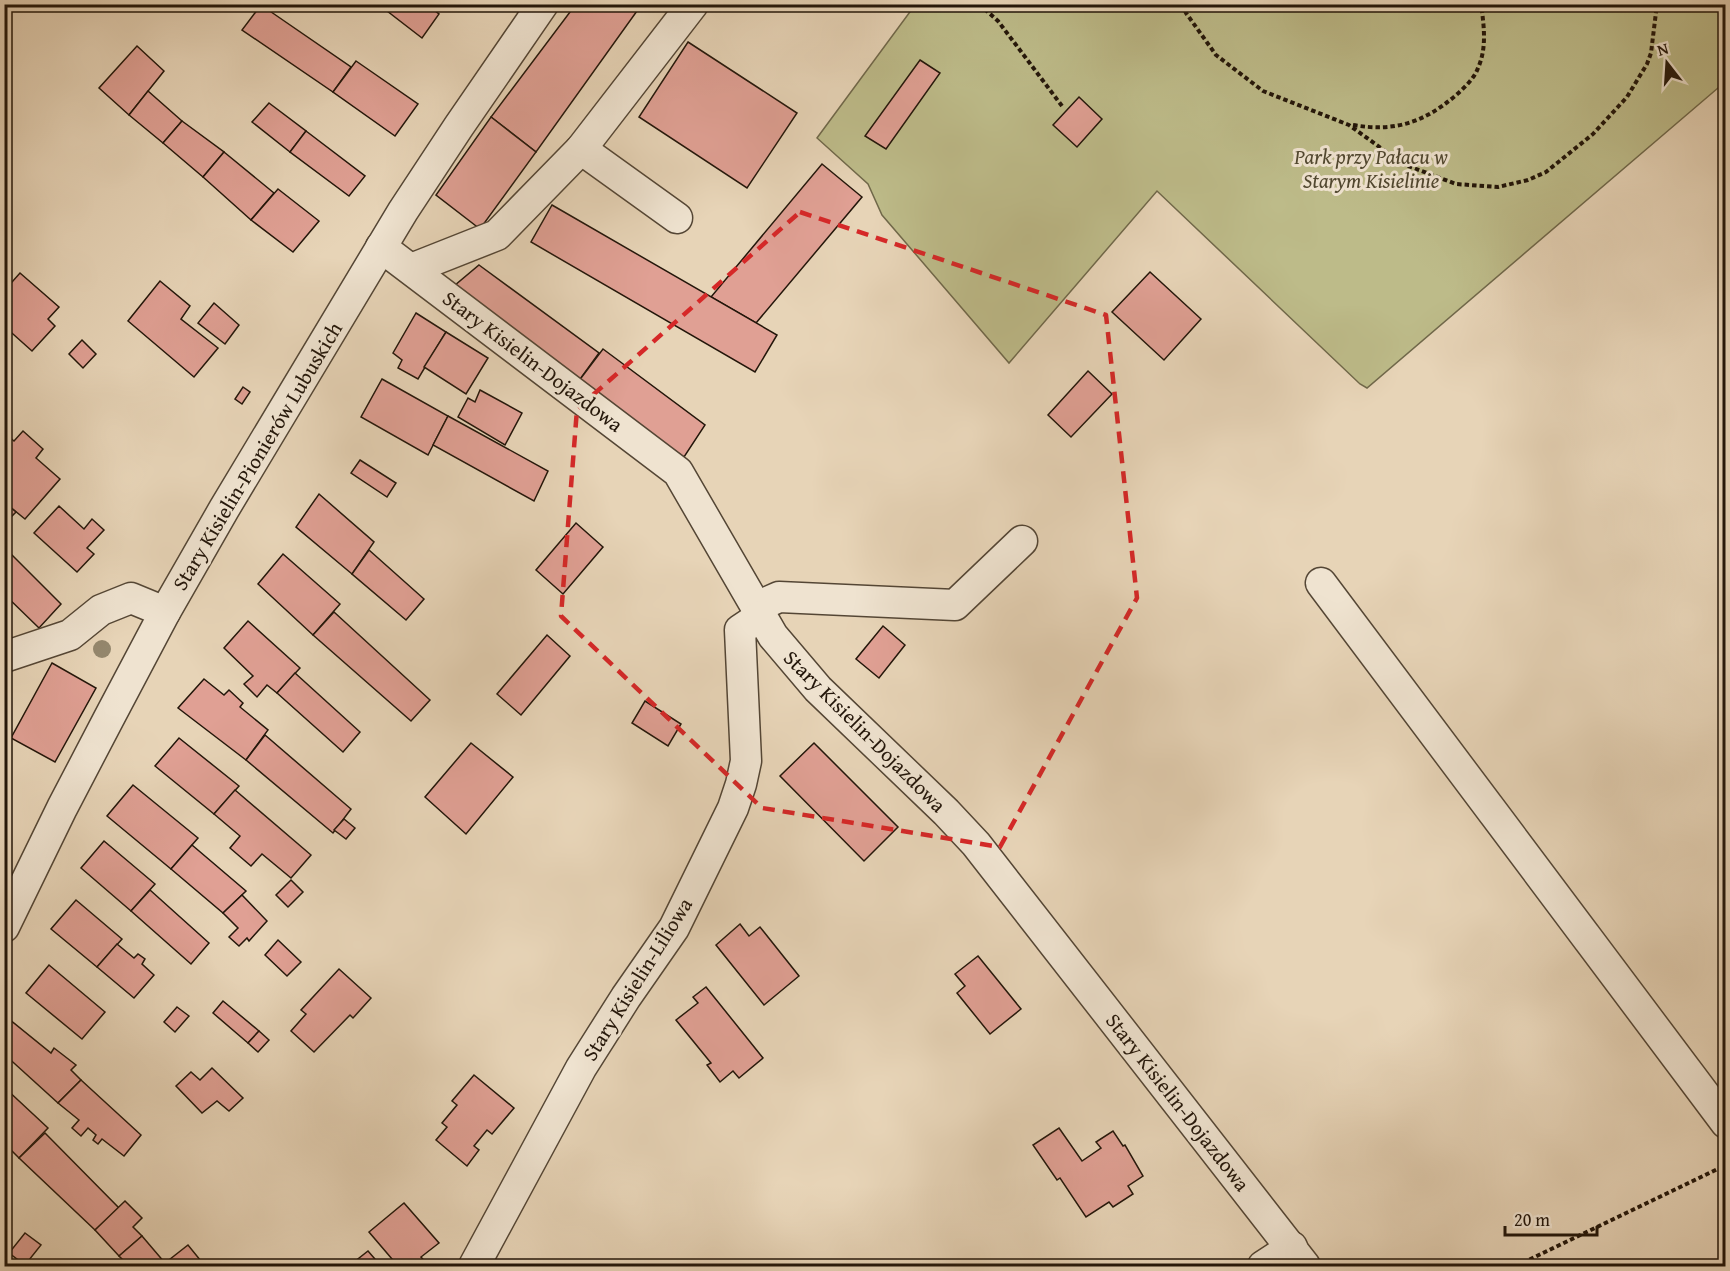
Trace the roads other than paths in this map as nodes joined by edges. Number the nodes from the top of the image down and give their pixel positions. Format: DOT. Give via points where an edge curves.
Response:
graph roads {
  1 [pos="543,4"];
  2 [pos="693,4"];
  3 [pos="580,149"];
  4 [pos="676,218"];
  5 [pos="381,247"];
  6 [pos="411,269"];
  7 [pos="1022,541"];
  8 [pos="1321,583"];
  9 [pos="165,612"];
  10 [pos="758,612"];
  11 [pos="4,657"];
  12 [pos="4,927"];
  13 [pos="1725,1123"];
  14 [pos="1299,1257"];
  15 [pos="474,1266"];
  16 [pos="1263,1266"];
  1 -- 5 [label="street, Stary Kisielin-Pionierów Lubuskich"];
  2 -- 3 [label="street"];
  3 -- 4 [label="street"];
  3 -- 6 [label="street" via="497,235"];
  5 -- 6 [label="street, Stary Kisielin-Dojazdowa"];
  5 -- 9 [label="street, Stary Kisielin-Pionierów Lubuskich"];
  6 -- 10 [label="street, Stary Kisielin-Dojazdowa" via="678,472"];
  7 -- 10 [label="street" via="955,605 779,597"];
  8 -- 13 [label="street"];
  9 -- 11 [label="street" via="131,598 101,610 69,635"];
  9 -- 12 [label="street, Stary Kisielin-Pionierów Lubuskich"];
  10 -- 14 [label="street, Stary Kisielin-Dojazdowa" via="818,689 976,844"];
  10 -- 15 [label="street, Stary Kisielin-Liliowa" via="740,630 746,761 733,808 674,928 581,1068"];
  14 -- 16 [label="street"];
}
